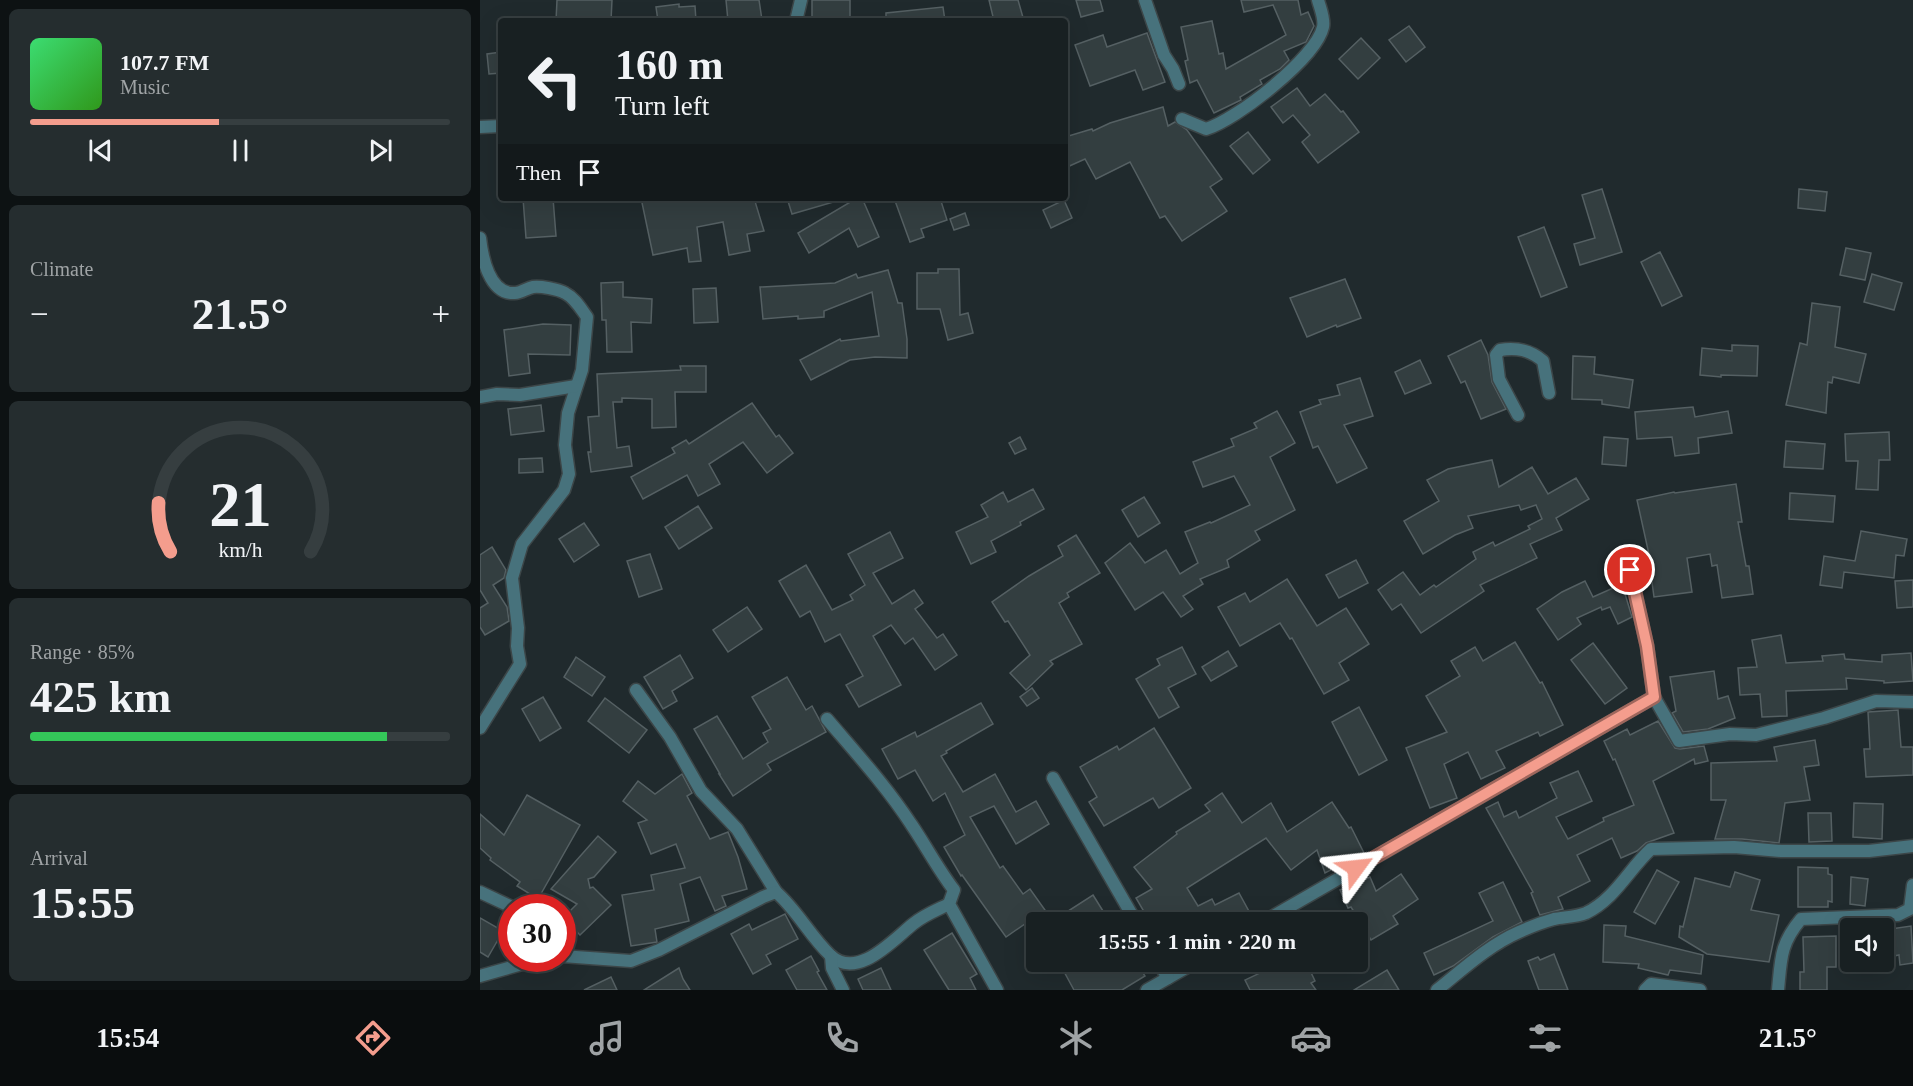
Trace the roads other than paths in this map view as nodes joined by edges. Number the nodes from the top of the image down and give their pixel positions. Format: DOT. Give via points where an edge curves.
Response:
graph roads {
  1 [pos="801,0"];
  2 [pos="1145,0"];
  3 [pos="1318,0"];
  4 [pos="797,18"];
  5 [pos="1179,84"];
  6 [pos="1182,119"];
  7 [pos="498,126"];
  8 [pos="480,127"];
  9 [pos="480,238"];
  10 [pos="576,386"];
  11 [pos="1549,393"];
  12 [pos="480,397"];
  13 [pos="1518,415"];
  14 [pos="1630,570"];
  15 [pos="636,690"];
  16 [pos="1654,697"];
  17 [pos="1913,702"];
  18 [pos="827,719"];
  19 [pos="480,728"];
  20 [pos="1053,778"];
  21 [pos="1913,846"];
  22 [pos="1913,885"];
  23 [pos="480,892"];
  24 [pos="776,892"];
  25 [pos="498,900"];
  26 [pos="949,904"];
  27 [pos="1130,912"];
  28 [pos="1280,912"];
  29 [pos="831,956"];
  30 [pos="576,957"];
  31 [pos="498,971"];
  32 [pos="1164,972"];
  33 [pos="1178,972"];
  34 [pos="480,976"];
  35 [pos="1168,978"];
  36 [pos="843,990"];
  37 [pos="997,990"];
  38 [pos="1147,990"];
  39 [pos="1437,990"];
  40 [pos="1646,990"];
  41 [pos="1700,990"];
  42 [pos="1778,990"];
  1 -- 4 [label="street"];
  2 -- 5 [label="street" via="1164,55"];
  3 -- 6 [label="street" via="1324,25 1319,38 1305,57 1268,91 1216,126 1206,129"];
  7 -- 8 [label="street"];
  9 -- 10 [label="street" via="487,273 500,288 516,293 535,287 564,292 587,317 582,370"];
  10 -- 12 [label="street"];
  10 -- 19 [label="street" via="568,413 565,445 569,474 564,490 522,544 512,578 520,664"];
  11 -- 13 [label="street" via="1543,361 1534,353 1518,348 1500,350 1496,355 1499,379"];
  14 -- 16 [label="street"];
  15 -- 24 [label="street" via="670,737 701,791 736,829"];
  16 -- 17 [label="street" via="1679,741 1756,735 1876,701"];
  16 -- 28 [label="street"];
  18 -- 26 [label="street" via="911,824 954,890"];
  20 -- 27 [label="street"];
  21 -- 39 [label="street" via="1869,851 1651,849 1609,896 1585,913 1518,932"];
  22 -- 42 [label="street" via="1910,909 1898,915 1801,919 1789,933 1782,953"];
  23 -- 25 [label="street"];
  24 -- 29 [label="street"];
  24 -- 30 [label="street" via="631,961"];
  26 -- 29 [label="street" via="914,923 884,950 858,962 849,964"];
  26 -- 37 [label="street"];
  29 -- 36 [label="street" via="832,968"];
  31 -- 34 [label="street"];
  32 -- 35 [label="street"];
  33 -- 35 [label="street"];
  35 -- 38 [label="street"];
  40 -- 41 [label="street" via="1651,984"];
}
